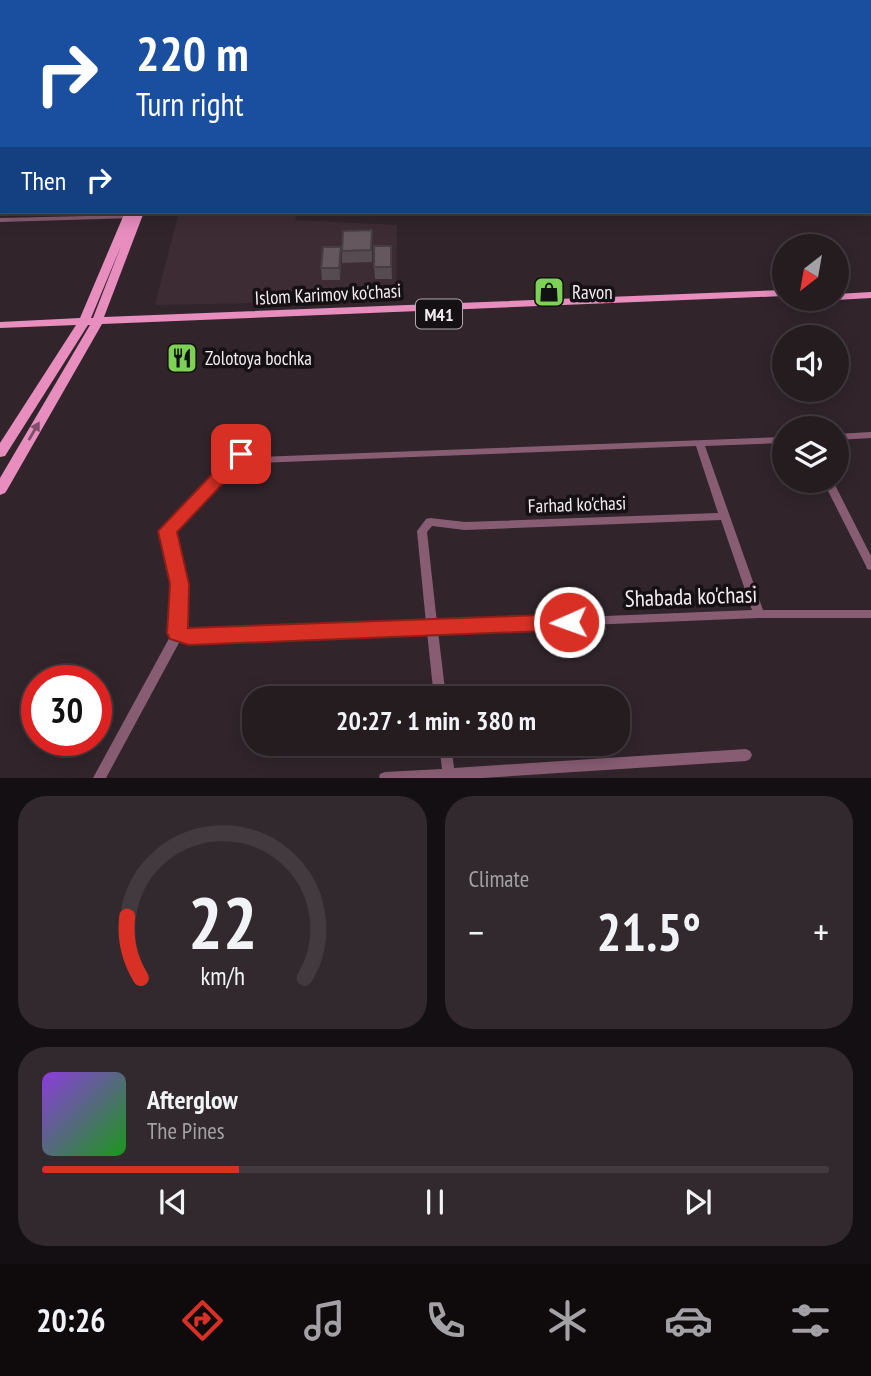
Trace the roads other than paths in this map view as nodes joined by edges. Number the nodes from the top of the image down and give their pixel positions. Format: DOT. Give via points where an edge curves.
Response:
graph roads {
  1 [pos="134,214"];
  2 [pos="0,220"];
  3 [pos="849,291"];
  4 [pos="871,292"];
  5 [pos="772,294"];
  6 [pos="849,295"];
  7 [pos="772,299"];
  8 [pos="89,324"];
  9 [pos="0,328"];
  10 [pos="871,435"];
  11 [pos="849,436"];
  12 [pos="772,440"];
  13 [pos="699,443"];
  14 [pos="0,453"];
  15 [pos="0,491"];
  16 [pos="834,493"];
  17 [pos="725,516"];
  18 [pos="871,566"];
  19 [pos="759,614"];
  20 [pos="871,614"];
  21 [pos="433,627"];
  22 [pos="178,633"];
  23 [pos="439,686"];
  24 [pos="746,755"];
  25 [pos="446,756"];
  26 [pos="449,776"];
  27 [pos="99,778"];
  28 [pos="385,778"];
  1 -- 2 [label="street"];
  1 -- 8 [label="main road"];
  3 -- 4 [label="main road"];
  4 -- 6 [label="main road"];
  5 -- 8 [label="main road, Islom Karimov ko'chasi / M41"];
  7 -- 8 [label="main road, Islom Karimov ko'chasi / M41"];
  8 -- 9 [label="main road, Islom Karimov ko'chasi / M41"];
  8 -- 14 [label="main road"];
  15 -- 8 [label="main road, one-way"];
  10 -- 11 [label="street"];
  12 -- 13 [label="street"];
  13 -- 17 [label="street"];
  13 -- 22 [label="street" via="257,460 241,454 167,531 179,584"];
  16 -- 18 [label="street"];
  17 -- 19 [label="street"];
  17 -- 21 [label="street, Farhad ko'chasi" via="465,526 430,522 422,531"];
  19 -- 20 [label="street, Shabada ko'chasi"];
  19 -- 21 [label="street, Shabada ko'chasi"];
  21 -- 22 [label="street, Shabada ko'chasi" via="189,637"];
  21 -- 23 [label="street"];
  22 -- 27 [label="street"];
  24 -- 26 [label="street"];
  25 -- 26 [label="street"];
  26 -- 28 [label="street"];
}
